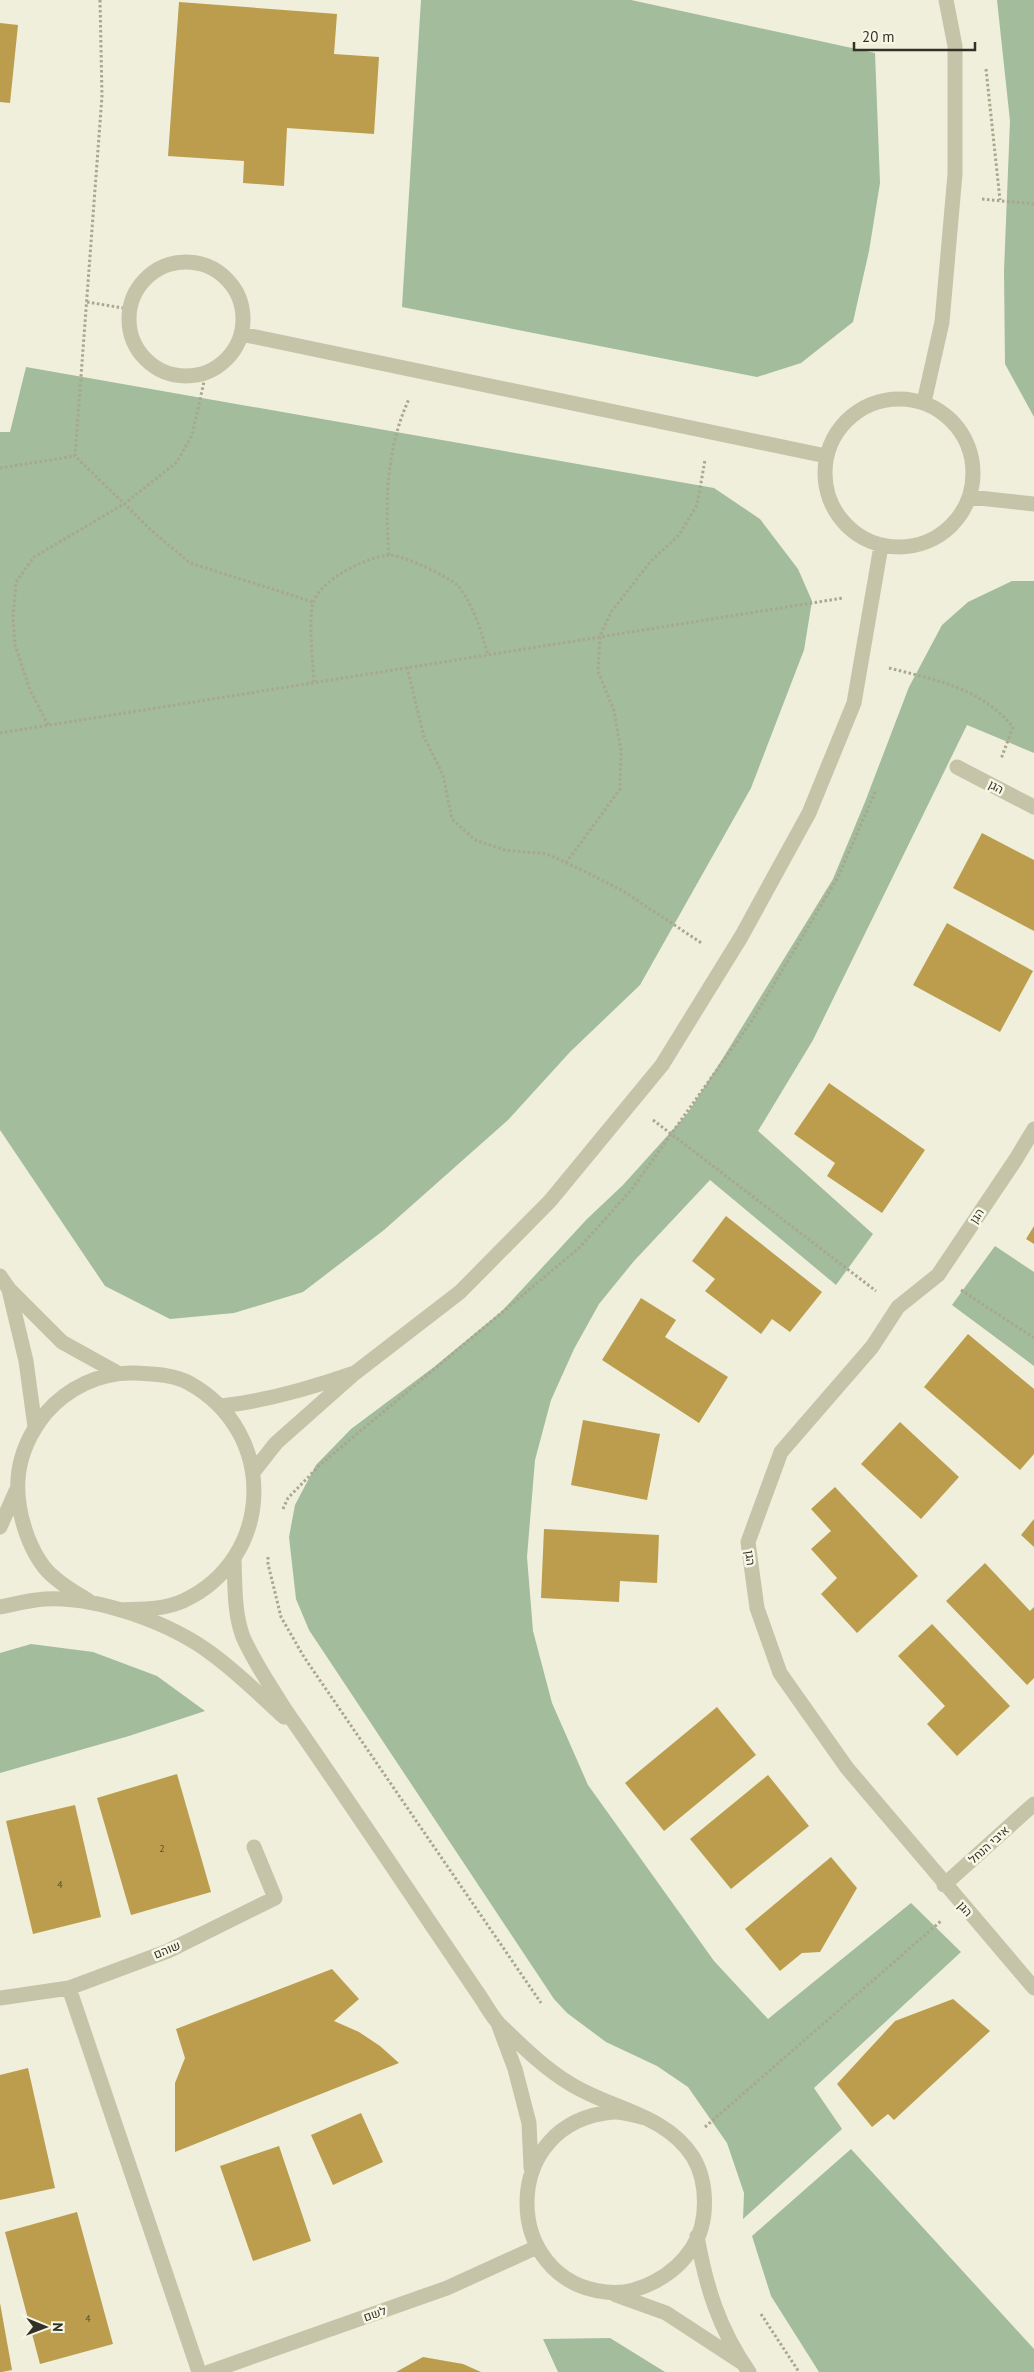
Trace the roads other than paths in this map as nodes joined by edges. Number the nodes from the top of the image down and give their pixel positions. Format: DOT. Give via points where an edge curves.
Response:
graph roads {
  1 [pos="946,0"];
  2 [pos="241,334"];
  3 [pos="924,402"];
  4 [pos="826,456"];
  5 [pos="970,497"];
  6 [pos="1034,504"];
  7 [pos="881,546"];
  8 [pos="957,767"];
  9 [pos="1034,807"];
  10 [pos="1034,1129"];
  11 [pos="0,1276"];
  12 [pos="9,1289"];
  13 [pos="116,1372"];
  14 [pos="355,1373"];
  15 [pos="220,1406"];
  16 [pos="35,1427"];
  17 [pos="254,1471"];
  18 [pos="17,1490"];
  19 [pos="0,1527"];
  20 [pos="234,1560"];
  21 [pos="90,1601"];
  22 [pos="0,1607"];
  23 [pos="120,1610"];
  24 [pos="299,1729"];
  25 [pos="1034,1804"];
  26 [pos="254,1847"];
  27 [pos="944,1885"];
  28 [pos="69,1988"];
  29 [pos="1034,1988"];
  30 [pos="0,1998"];
  31 [pos="497,2022"];
  32 [pos="646,2118"];
  33 [pos="531,2174"];
  34 [pos="697,2236"];
  35 [pos="537,2247"];
  36 [pos="608,2293"];
  37 [pos="745,2367"];
  38 [pos="198,2372"];
  39 [pos="209,2372"];
  1 -- 3 [label="street" via="954,46 953,196 942,322"];
  2 -- 2 [label="street" via="241,306 232,286 222,275 192,262 172,264 152,274 139,286 130,309 129,328 134,346 145,361 161,371 185,377 206,373 223,363"];
  2 -- 4 [label="street"];
  3 -- 4 [label="street" via="892,398 868,405 852,415 836,434"];
  3 -- 5 [label="street" via="947,415 962,434 972,458"];
  4 -- 7 [label="street" via="825,484 834,509 850,530"];
  5 -- 6 [label="street"];
  5 -- 7 [label="street" via="950,528 928,542 912,547"];
  7 -- 14 [label="street" via="854,703 809,814 727,960 662,1065 550,1201 460,1292"];
  8 -- 9 [label="street, הגן"];
  10 -- 27 [label="street, הגן" via="938,1275 898,1307 872,1346 781,1452 748,1542 757,1608 780,1673 846,1768"];
  11 -- 12 [label="street"];
  12 -- 13 [label="street" via="62,1342"];
  12 -- 16 [label="street" via="26,1361"];
  13 -- 15 [label="street" via="162,1374 189,1383"];
  13 -- 16 [label="street" via="83,1383 53,1405"];
  14 -- 15 [label="street" via="296,1393"];
  14 -- 17 [label="street" via="276,1443"];
  15 -- 17 [label="street" via="240,1432"];
  16 -- 18 [label="street" via="22,1457"];
  17 -- 20 [label="street" via="255,1496 248,1533"];
  18 -- 19 [label="street"];
  18 -- 21 [label="street" via="19,1514 35,1555 54,1578"];
  20 -- 23 [label="street" via="218,1579 183,1601 161,1608"];
  20 -- 24 [label="street" via="235,1599 243,1636"];
  21 -- 22 [label="street" via="45,1599"];
  21 -- 23 [label="street"];
  23 -- 24 [label="street" via="178,1632 212,1654"];
  24 -- 31 [label="street"];
  25 -- 27 [label="street, איבי הנחל"];
  26 -- 28 [label="street, שוהם" via="275,1898 168,1951"];
  27 -- 29 [label="street, הגן"];
  28 -- 30 [label="street, שוהם"];
  28 -- 38 [label="street"];
  31 -- 32 [label="street" via="569,2084"];
  31 -- 33 [label="street" via="515,2069 529,2123"];
  32 -- 33 [label="street" via="615,2112 584,2118 557,2133 537,2157"];
  32 -- 34 [label="street" via="673,2134 693,2158 704,2187 704,2219"];
  33 -- 35 [label="street" via="527,2187 527,2218"];
  34 -- 36 [label="street" via="693,2248 672,2270 638,2290"];
  34 -- 37 [label="street" via="705,2281 722,2326"];
  35 -- 36 [label="street" via="558,2272 584,2287"];
  35 -- 39 [label="street, לשם" via="447,2288"];
  36 -- 37 [label="street" via="666,2313"];
}
